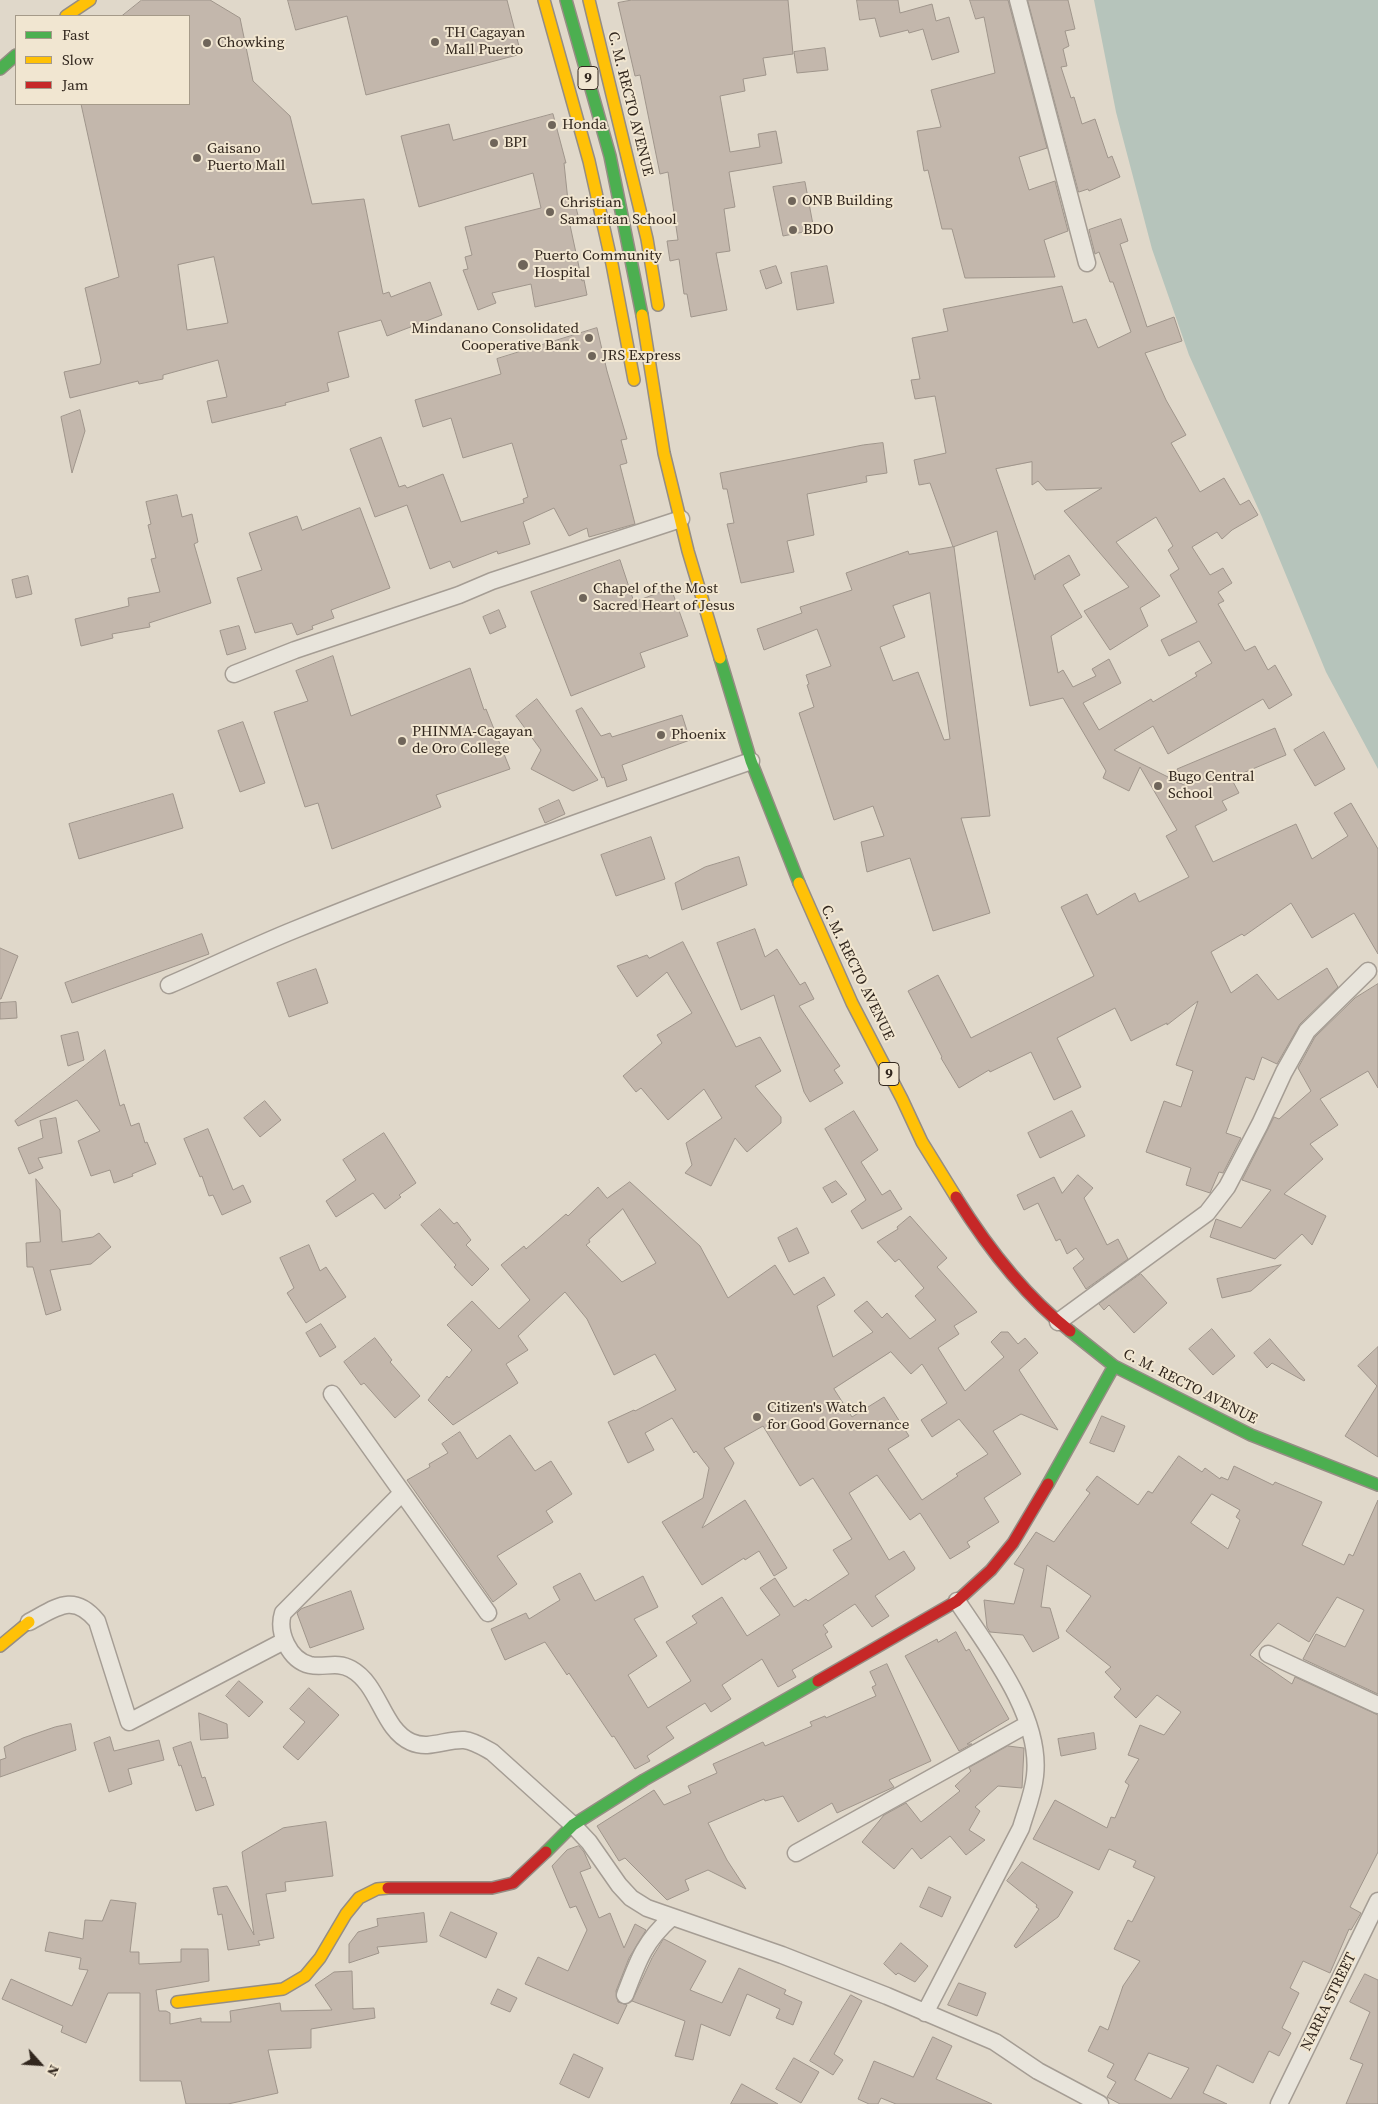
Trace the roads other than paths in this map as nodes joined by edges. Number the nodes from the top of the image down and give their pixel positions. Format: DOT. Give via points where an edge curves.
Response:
graph roads {
  1 [pos="90,0"];
  2 [pos="544,0"];
  3 [pos="566,0"];
  4 [pos="589,0"];
  5 [pos="1018,0"];
  6 [pos="68,15"];
  7 [pos="15,56"];
  8 [pos="0,69"];
  9 [pos="1086,263"];
  10 [pos="660,318"];
  11 [pos="638,396"];
  12 [pos="668,406"];
  13 [pos="645,412"];
  14 [pos="664,453"];
  15 [pos="681,519"];
  16 [pos="234,674"];
  17 [pos="751,761"];
  18 [pos="1368,971"];
  19 [pos="170,986"];
  20 [pos="1058,1322"];
  21 [pos="1114,1366"];
  22 [pos="332,1394"];
  23 [pos="1378,1485"];
  24 [pos="402,1493"];
  25 [pos="957,1601"];
  26 [pos="488,1613"];
  27 [pos="29,1622"];
  28 [pos="284,1642"];
  29 [pos="0,1646"];
  30 [pos="1268,1654"];
  31 [pos="1378,1705"];
  32 [pos="1028,1724"];
  33 [pos="573,1825"];
  34 [pos="796,1853"];
  35 [pos="1378,1901"];
  36 [pos="671,1918"];
  37 [pos="625,1995"];
  38 [pos="177,2002"];
  39 [pos="925,2013"];
  40 [pos="1100,2104"];
  41 [pos="1280,2104"];
  1 -- 6 [label="main road"];
  2 -- 11 [label="main road, 9" via="589,161"];
  3 -- 14 [label="main road, C. M. RECTO AVENUE / 9" via="610,156 646,337"];
  4 -- 10 [label="main road, C. M. RECTO AVENUE / 9" via="647,239"];
  5 -- 9 [label="street"];
  7 -- 8 [label="main road"];
  12 -- 14 [label="main road, C. M. RECTO AVENUE / 9"];
  13 -- 14 [label="main road, C. M. RECTO AVENUE / 9"];
  14 -- 15 [label="main road, C. M. RECTO AVENUE / 9"];
  15 -- 16 [label="street" via="492,581"];
  15 -- 17 [label="main road, C. M. RECTO AVENUE / 9"];
  17 -- 19 [label="street" via="437,874 292,931"];
  17 -- 20 [label="main road, C. M. RECTO AVENUE / 9" via="812,916 922,1142 1001,1262"];
  18 -- 20 [label="street" via="1307,1031 1227,1187 1207,1213"];
  20 -- 21 [label="main road, C. M. RECTO AVENUE / 9"];
  21 -- 23 [label="main road, C. M. RECTO AVENUE / 9" via="1251,1435"];
  21 -- 25 [label="main road" via="1012,1543 991,1570"];
  22 -- 24 [label="street"];
  24 -- 26 [label="street"];
  24 -- 28 [label="street" via="283,1613 280,1621"];
  25 -- 32 [label="street" via="1012,1686"];
  25 -- 33 [label="main road" via="652,1775"];
  27 -- 28 [label="street" via="65,1604 87,1609 97,1621 129,1722"];
  27 -- 29 [label="main road"];
  28 -- 33 [label="street" via="302,1662 338,1664 352,1669 366,1681 401,1736 412,1742 425,1745 464,1740 492,1752"];
  30 -- 31 [label="street"];
  32 -- 34 [label="street"];
  32 -- 39 [label="street" via="1035,1774 1021,1828"];
  33 -- 36 [label="street" via="631,1898"];
  33 -- 38 [label="main road" via="513,1882 492,1888 384,1888 359,1898 306,1976 283,1989"];
  35 -- 41 [label="street, NARRA STREET"];
  36 -- 37 [label="street" via="647,1942"];
  36 -- 39 [label="street" via="782,1955"];
  39 -- 40 [label="street" via="995,2042 1038,2072"];
}
